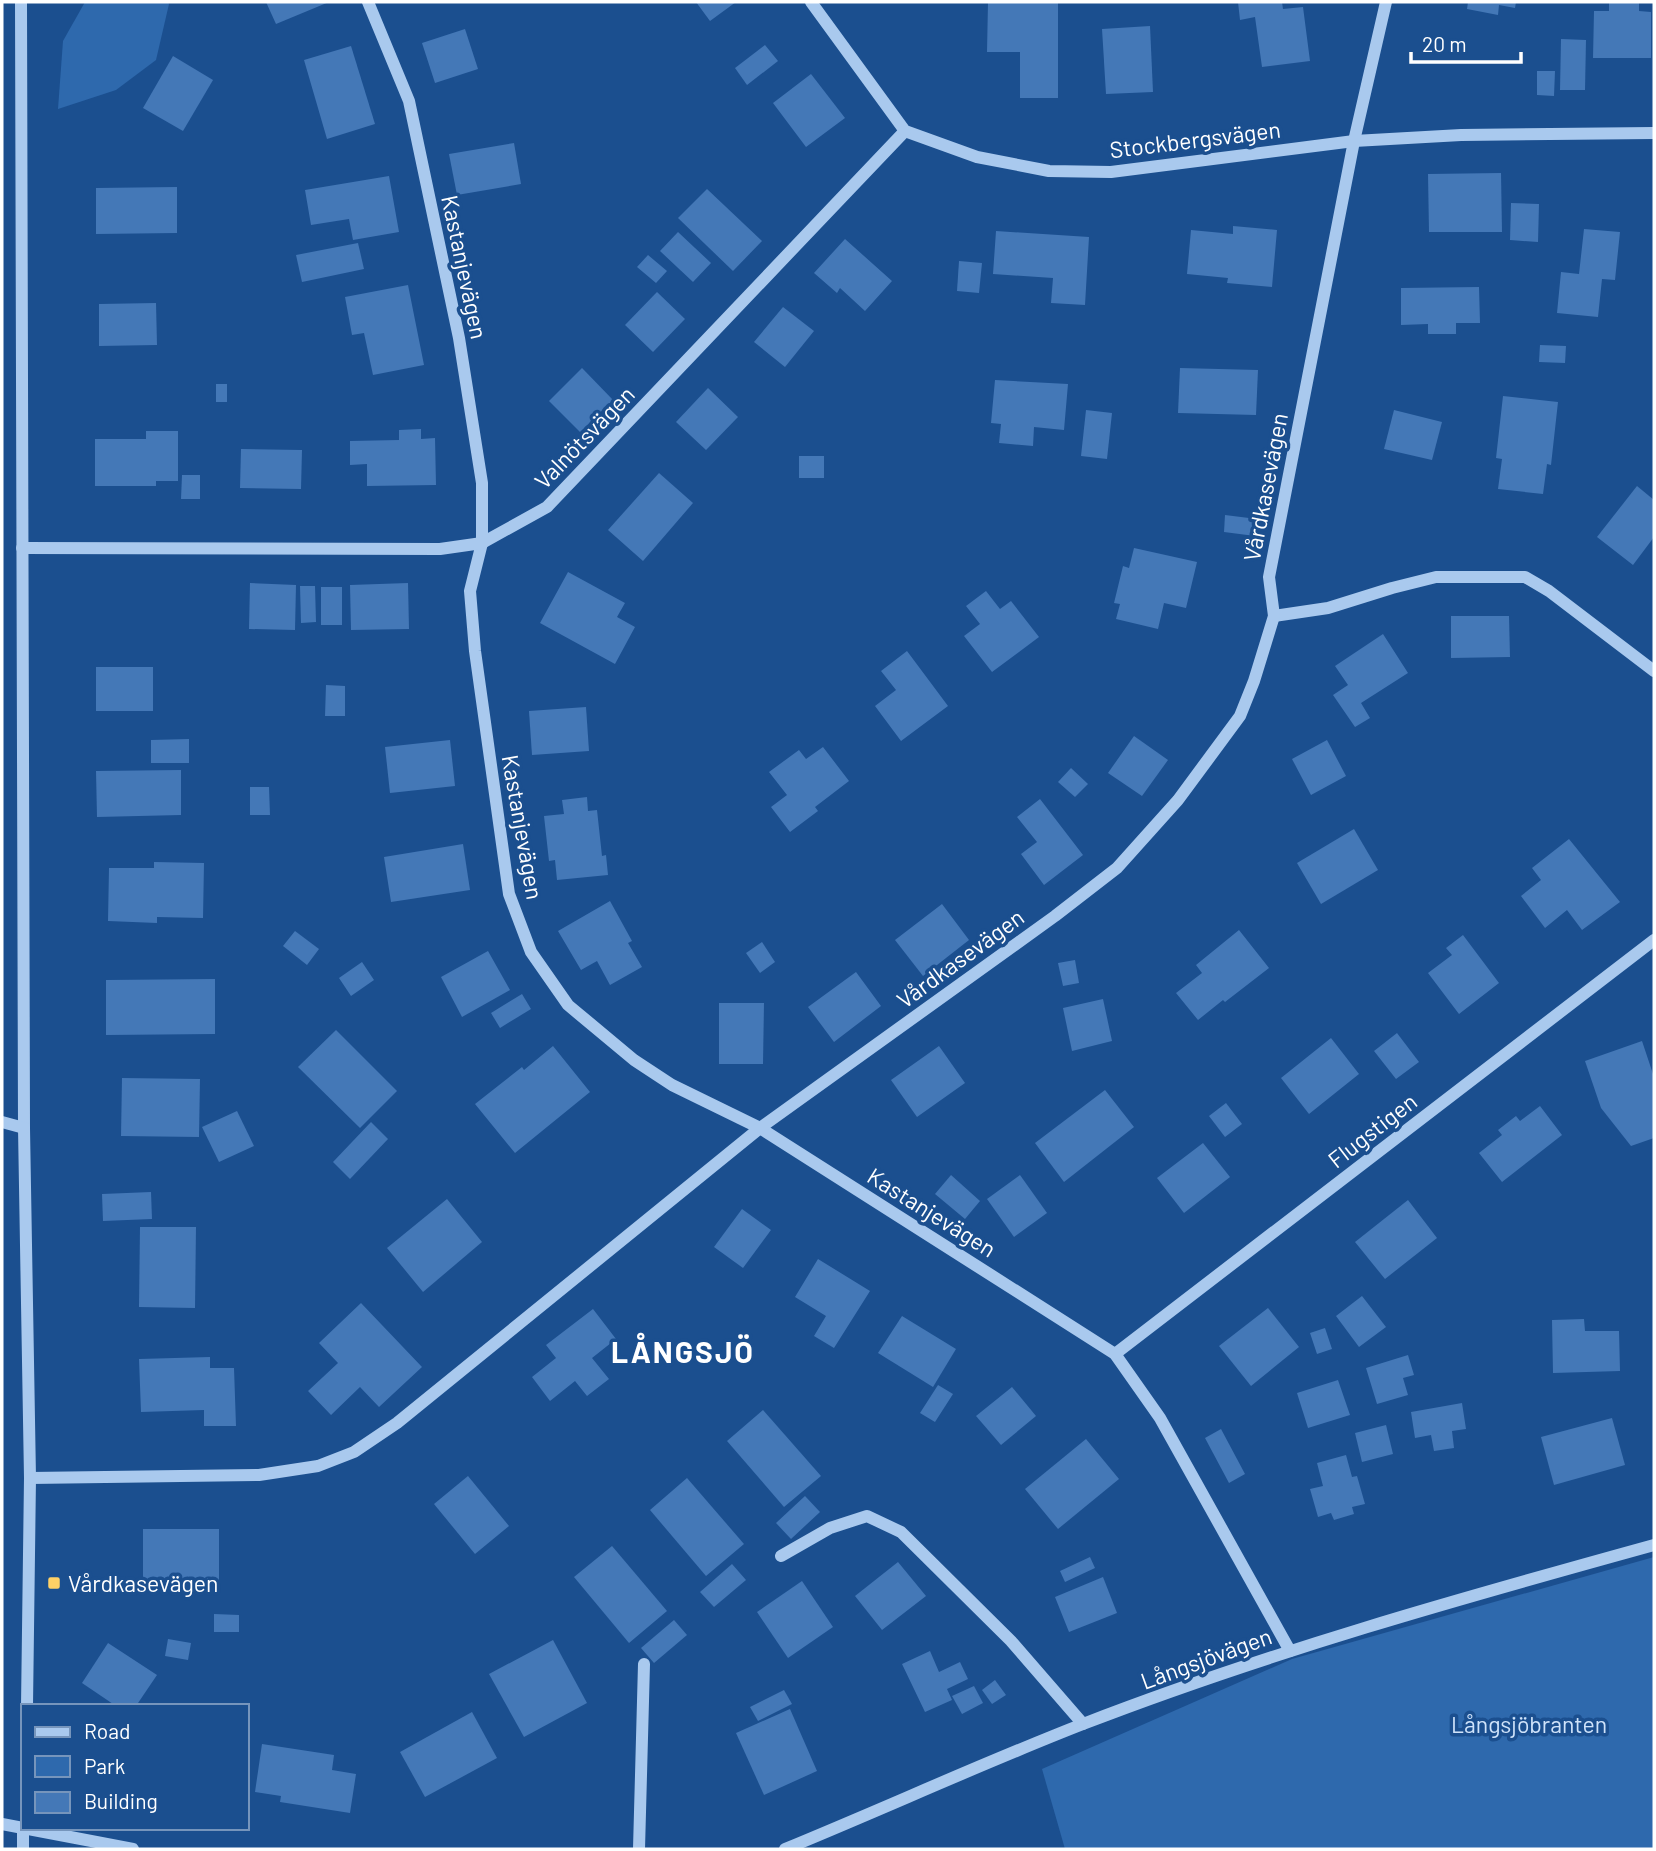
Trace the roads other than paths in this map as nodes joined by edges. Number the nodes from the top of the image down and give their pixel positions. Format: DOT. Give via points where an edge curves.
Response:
graph roads {
  1 [pos="21,2"];
  2 [pos="368,2"];
  3 [pos="811,2"];
  4 [pos="1386,2"];
  5 [pos="905,131"];
  6 [pos="1654,133"];
  7 [pos="1354,141"];
  8 [pos="482,543"];
  9 [pos="22,548"];
  10 [pos="1273,616"];
  11 [pos="1654,671"];
  12 [pos="1654,941"];
  13 [pos="2,1122"];
  14 [pos="24,1128"];
  15 [pos="760,1128"];
  16 [pos="1115,1354"];
  17 [pos="30,1478"];
  18 [pos="1654,1545"];
  19 [pos="781,1556"];
  20 [pos="1290,1651"];
  21 [pos="644,1664"];
  22 [pos="27,1704"];
  23 [pos="1083,1724"];
  24 [pos="2,1824"];
  25 [pos="21,1828"];
  26 [pos="23,1830"];
  27 [pos="33,1830"];
  28 [pos="23,1849"];
  29 [pos="133,1849"];
  30 [pos="639,1849"];
  31 [pos="785,1849"];
  1 -- 9 [label="street"];
  2 -- 8 [label="street, Kastanjevägen" via="412,114 459,338 482,483"];
  3 -- 5 [label="street"];
  4 -- 7 [label="street, Vårdkasevägen"];
  5 -- 7 [label="street, Stockbergsvägen" via="977,157 1061,171 1111,172"];
  5 -- 8 [label="street, Valnötsvägen" via="547,508"];
  6 -- 7 [label="street, Stockbergsvägen"];
  7 -- 10 [label="street, Vårdkasevägen" via="1269,577"];
  8 -- 9 [label="street, Valnötsvägen" via="440,549"];
  8 -- 15 [label="street, Kastanjevägen" via="470,591 475,651 509,894 531,952 568,1005 634,1060 672,1085"];
  9 -- 14 [label="street"];
  10 -- 11 [label="street" via="1328,608 1436,577 1525,577"];
  10 -- 15 [label="street, Vårdkasevägen" via="1240,716 1178,800 1117,868"];
  12 -- 16 [label="street, Flugstigen"];
  13 -- 14 [label="street"];
  14 -- 17 [label="street"];
  15 -- 16 [label="street, Kastanjevägen"];
  15 -- 17 [label="street, Vårdkasevägen" via="397,1423 354,1452 317,1466 259,1475"];
  16 -- 20 [label="street, Kastanjevägen" via="1160,1418"];
  17 -- 22 [label="street"];
  18 -- 20 [label="street, Långsjövägen"];
  19 -- 23 [label="street" via="830,1528 867,1516 901,1532 1011,1641"];
  20 -- 23 [label="street, Långsjövägen"];
  21 -- 30 [label="street"];
  23 -- 31 [label="street, Långsjövägen"];
  24 -- 25 [label="street"];
  26 -- 28 [label="street"];
  27 -- 29 [label="street"];
}
